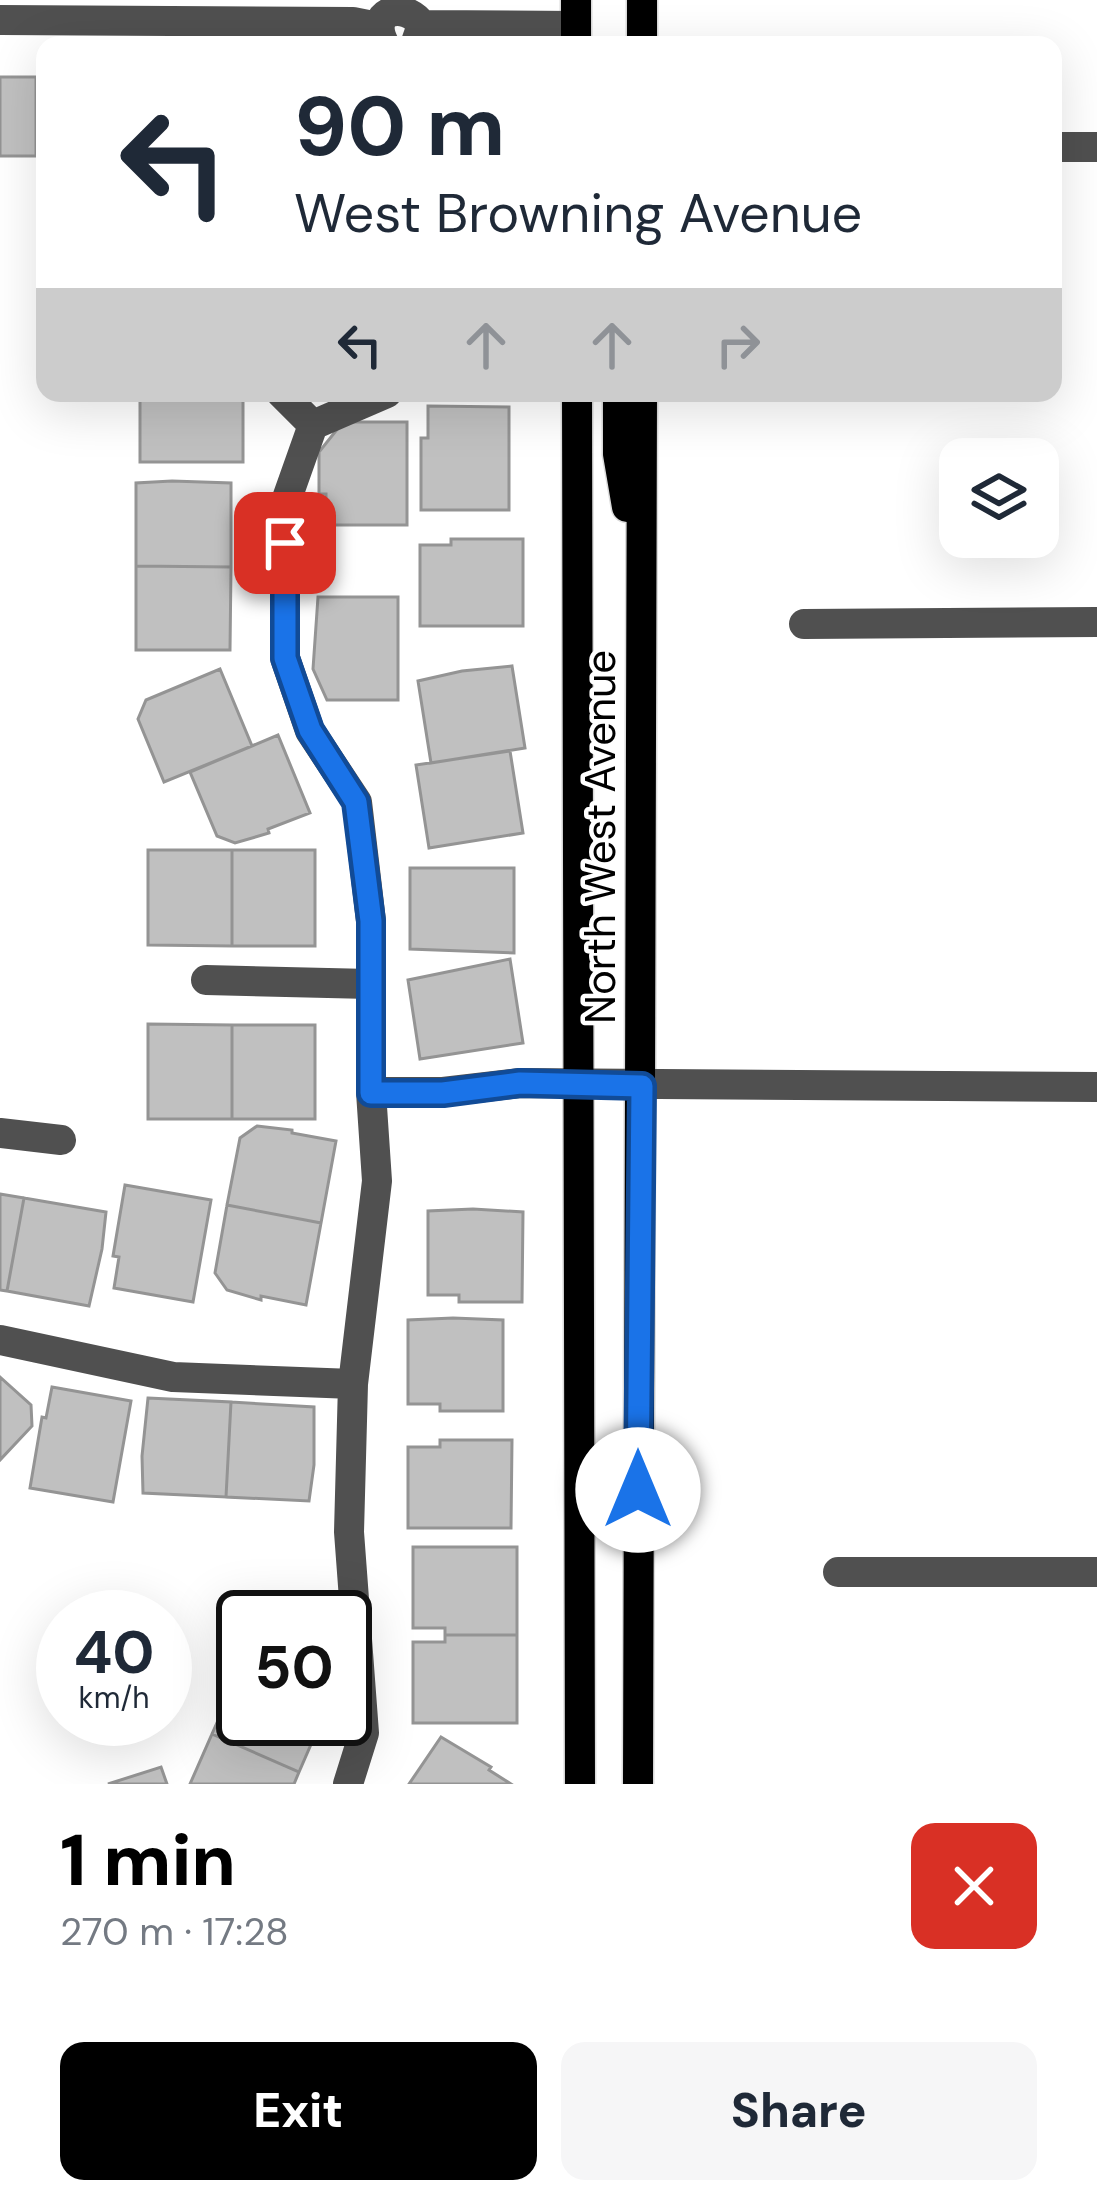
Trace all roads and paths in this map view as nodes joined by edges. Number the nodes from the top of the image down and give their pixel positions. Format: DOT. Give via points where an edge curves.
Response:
graph roads {
  1 [pos="642,0"];
  2 [pos="0,20"];
  3 [pos="576,24"];
  4 [pos="418,35"];
  5 [pos="382,36"];
  6 [pos="642,36"];
  7 [pos="1062,147"];
  8 [pos="1097,147"];
  9 [pos="290,402"];
  10 [pos="366,402"];
  11 [pos="577,402"];
  12 [pos="618,402"];
  13 [pos="642,402"];
  14 [pos="313,425"];
  15 [pos="642,590"];
  16 [pos="1097,622"];
  17 [pos="804,625"];
  18 [pos="206,980"];
  19 [pos="370,984"];
  20 [pos="580,1084"];
  21 [pos="642,1086"];
  22 [pos="1097,1087"];
  23 [pos="371,1093"];
  24 [pos="0,1133"];
  25 [pos="61,1140"];
  26 [pos="0,1340"];
  27 [pos="353,1384"];
  28 [pos="838,1571"];
  29 [pos="1097,1572"];
  30 [pos="348,1784"];
  31 [pos="580,1784"];
  32 [pos="638,1784"];
  1 -- 6 [label="main road"];
  2 -- 5 [label="street" via="353,22"];
  3 -- 4 [label="street"];
  4 -- 5 [label="street" via="410,9 396,8 384,14"];
  7 -- 8 [label="street"];
  9 -- 14 [label="street"];
  10 -- 14 [label="street"];
  11 -- 20 [label="main road, North West Avenue"];
  12 -- 15 [label="main road" via="618,454"];
  13 -- 15 [label="main road, North West Avenue"];
  14 -- 19 [label="street" via="285,504 285,658 310,730 356,802"];
  15 -- 21 [label="main road, North West Avenue"];
  16 -- 17 [label="street"];
  18 -- 19 [label="street"];
  19 -- 23 [label="street"];
  20 -- 21 [label="street"];
  20 -- 23 [label="street"];
  20 -- 31 [label="main road, North West Avenue"];
  21 -- 22 [label="street"];
  21 -- 32 [label="main road, North West Avenue"];
  23 -- 27 [label="street" via="377,1181"];
  24 -- 25 [label="street"];
  26 -- 27 [label="street" via="173,1378"];
  27 -- 30 [label="street" via="350,1532 364,1733"];
  28 -- 29 [label="street"];
}
